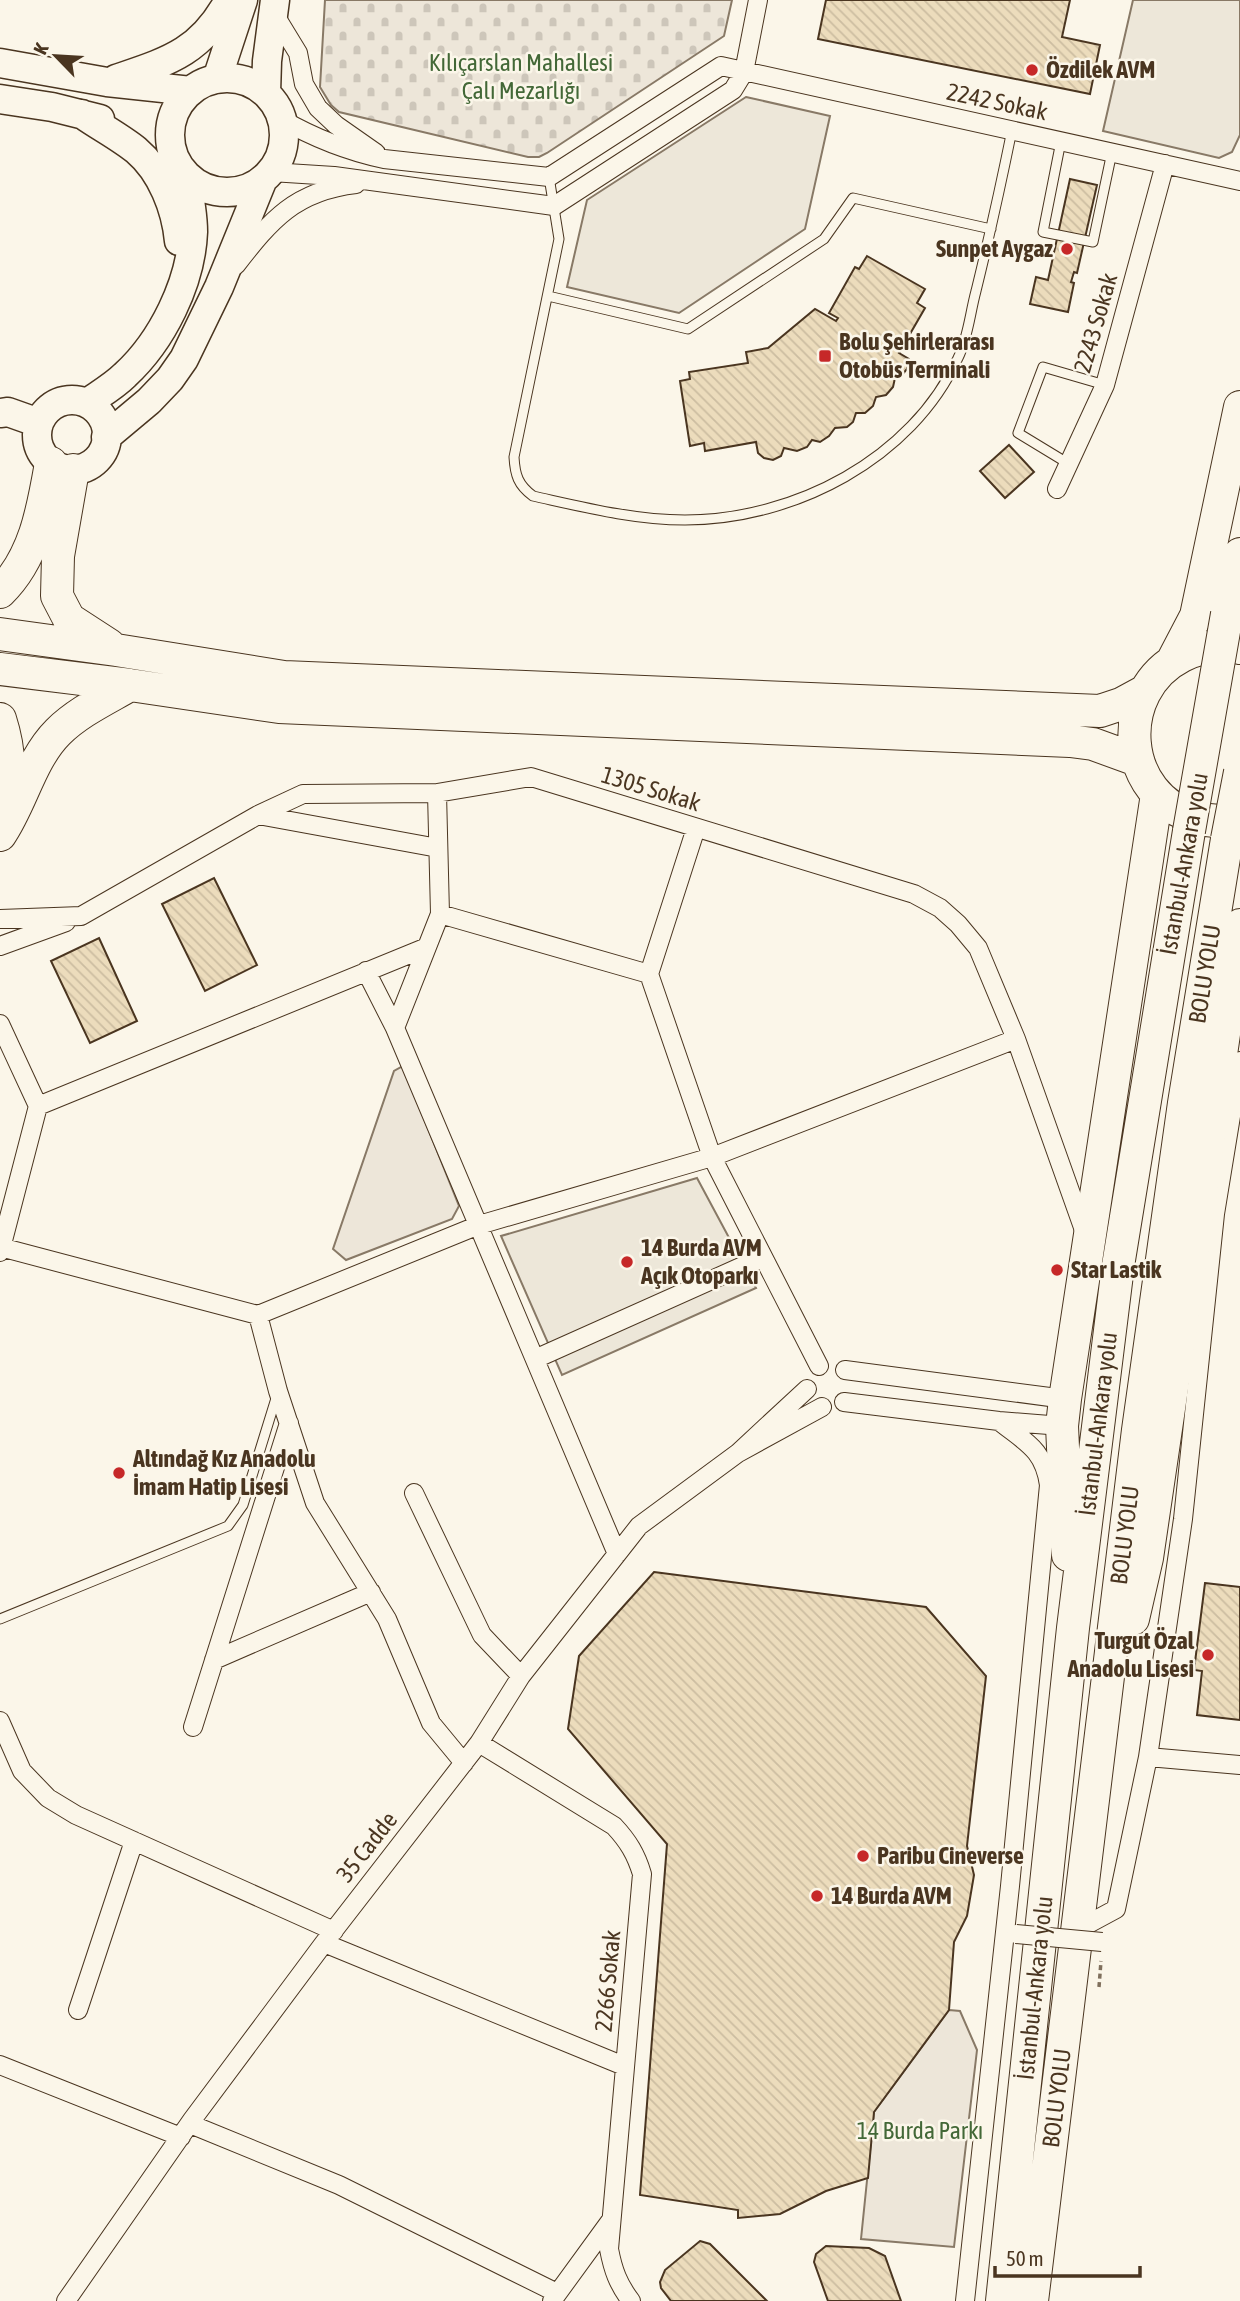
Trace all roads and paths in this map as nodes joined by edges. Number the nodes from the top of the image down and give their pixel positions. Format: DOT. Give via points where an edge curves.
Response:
graph roads {
  1 [pos="229,0"];
  2 [pos="243,0"];
  3 [pos="758,0"];
  4 [pos="274,6"];
  5 [pos="0,63"];
  6 [pos="744,72"];
  7 [pos="217,79"];
  8 [pos="107,82"];
  9 [pos="191,91"];
  10 [pos="266,93"];
  11 [pos="0,99"];
  12 [pos="82,114"];
  13 [pos="281,120"];
  14 [pos="1012,130"];
  15 [pos="1061,141"];
  16 [pos="1112,152"];
  17 [pos="384,159"];
  18 [pos="179,163"];
  19 [pos="1165,164"];
  20 [pos="267,175"];
  21 [pos="549,177"];
  22 [pos="1240,181"];
  23 [pos="378,182"];
  24 [pos="554,206"];
  25 [pos="991,229"];
  26 [pos="185,275"];
  27 [pos="219,287"];
  28 [pos="548,296"];
  29 [pos="1105,385"];
  30 [pos="87,403"];
  31 [pos="1240,407"];
  32 [pos="0,412"];
  33 [pos="39,423"];
  34 [pos="106,437"];
  35 [pos="1069,464"];
  36 [pos="62,467"];
  37 [pos="1057,489"];
  38 [pos="1240,554"];
  39 [pos="0,592"];
  40 [pos="0,634"];
  41 [pos="1240,648"];
  42 [pos="116,650"];
  43 [pos="1173,660"];
  44 [pos="0,669"];
  45 [pos="130,685"];
  46 [pos="1145,691"];
  47 [pos="0,719"];
  48 [pos="1137,761"];
  49 [pos="1240,772"];
  50 [pos="438,793"];
  51 [pos="1157,794"];
  52 [pos="0,800"];
  53 [pos="258,815"];
  54 [pos="696,828"];
  55 [pos="1234,829"];
  56 [pos="0,835"];
  57 [pos="438,848"];
  58 [pos="440,914"];
  59 [pos="81,916"];
  60 [pos="0,919"];
  61 [pos="1240,925"];
  62 [pos="0,946"];
  63 [pos="427,947"];
  64 [pos="366,971"];
  65 [pos="649,974"];
  66 [pos="0,1024"];
  67 [pos="396,1028"];
  68 [pos="1016,1039"];
  69 [pos="1240,1061"];
  70 [pos="38,1106"];
  71 [pos="712,1157"];
  72 [pos="479,1225"];
  73 [pos="1088,1243"];
  74 [pos="0,1249"];
  75 [pos="763,1256"];
  76 [pos="258,1315"];
  77 [pos="535,1359"];
  78 [pos="819,1366"];
  79 [pos="845,1370"];
  80 [pos="807,1389"];
  81 [pos="278,1391"];
  82 [pos="844,1402"];
  83 [pos="822,1407"];
  84 [pos="1064,1412"];
  85 [pos="999,1421"];
  86 [pos="289,1423"];
  87 [pos="738,1453"];
  88 [pos="414,1493"];
  89 [pos="617,1553"];
  90 [pos="370,1592"];
  91 [pos="0,1619"];
  92 [pos="1073,1628"];
  93 [pos="214,1660"];
  94 [pos="521,1676"];
  95 [pos="0,1721"];
  96 [pos="193,1727"];
  97 [pos="479,1743"];
  98 [pos="1149,1757"];
  99 [pos="464,1763"];
  100 [pos="1240,1765"];
  101 [pos="1097,1774"];
  102 [pos="134,1841"];
  103 [pos="1016,1934"];
  104 [pos="1089,1936"];
  105 [pos="329,1937"];
  106 [pos="1099,1987"];
  107 [pos="78,2010"];
  108 [pos="0,2065"];
  109 [pos="624,2066"];
  110 [pos="185,2130"];
  111 [pos="611,2220"];
  112 [pos="554,2297"];
  113 [pos="65,2301"];
  114 [pos="631,2301"];
  115 [pos="965,2301"];
  116 [pos="1002,2301"];
  117 [pos="1032,2301"];
  1 -- 8 [label="main road" via="204,37 190,48"];
  2 -- 7 [label="main road"];
  3 -- 6 [label="street"];
  4 -- 10 [label="main road"];
  4 -- 17 [label="street" via="318,108"];
  5 -- 8 [label="main road"];
  6 -- 14 [label="street, 2242 Sokak"];
  6 -- 21 [label="street, 2242 Sokak" via="722,66"];
  6 -- 24 [label="street" via="733,90"];
  7 -- 9 [label="main road"];
  7 -- 10 [label="main road" via="250,83"];
  8 -- 9 [label="main road"];
  9 -- 18 [label="main road" via="172,117 169,136"];
  10 -- 13 [label="main road"];
  11 -- 12 [label="main road"];
  12 -- 18 [label="main road" via="110,121"];
  12 -- 26 [label="main road" via="136,150 154,172 177,218"];
  13 -- 17 [label="street" via="327,143"];
  13 -- 20 [label="main road" via="282,146"];
  14 -- 15 [label="street, 2242 Sokak"];
  14 -- 25 [label="lane"];
  15 -- 16 [label="street, 2242 Sokak"];
  15 -- 16 [label="lane" via="1043,232 1093,242"];
  16 -- 19 [label="street, 2242 Sokak"];
  17 -- 21 [label="street"];
  18 -- 20 [label="main road" via="195,183 211,190 247,188"];
  18 -- 26 [label="main road" via="193,219"];
  19 -- 22 [label="street, 2242 Sokak"];
  19 -- 29 [label="street, 2243 Sokak"];
  20 -- 23 [label="street"];
  20 -- 27 [label="main road"];
  21 -- 24 [label="lane"];
  23 -- 24 [label="street"];
  23 -- 27 [label="street" via="337,186 291,205 263,231"];
  24 -- 28 [label="lane" via="559,239"];
  25 -- 28 [label="lane" via="853,198 824,239 688,329"];
  25 -- 28 [label="lane" via="960,355 943,389 915,425 885,452 832,483 784,505 738,517 684,520 618,514 533,496 523,488 514,474 514,457"];
  26 -- 30 [label="main road" via="172,309 142,357 120,380"];
  27 -- 34 [label="main road" via="170,379"];
  29 -- 35 [label="street, 2243 Sokak"];
  29 -- 35 [label="lane" via="1043,368 1018,433"];
  30 -- 33 [label="main road" via="75,400 53,405"];
  30 -- 34 [label="main road" via="103,419"];
  31 -- 43 [label="highway" via="1196,617"];
  32 -- 33 [label="main road"];
  33 -- 36 [label="main road" via="38,445 43,455"];
  34 -- 36 [label="main road" via="102,453 84,468"];
  35 -- 37 [label="street, 2243 Sokak"];
  36 -- 39 [label="highway" via="43,506 32,545"];
  36 -- 42 [label="highway" via="57,596 69,619"];
  38 -- 92 [label="highway, İstanbul-Ankara yolu, bridge" via="1118,1266"];
  40 -- 42 [label="highway"];
  41 -- 43 [label="highway" via="1214,646"];
  42 -- 46 [label="highway" via="284,677 1100,711"];
  43 -- 46 [label="highway"];
  44 -- 45 [label="highway"];
  45 -- 48 [label="highway" via="279,707 1070,741 1093,744"];
  45 -- 56 [label="highway" via="58,732"];
  46 -- 48 [label="highway" via="1133,729"];
  47 -- 52 [label="highway" via="8,758"];
  48 -- 51 [label="highway"];
  49 -- 55 [label="highway, BOLU YOLU, bridge"];
  50 -- 53 [label="street, 1305 Sokak" via="303,794"];
  50 -- 54 [label="street, 1305 Sokak" via="530,777"];
  50 -- 57 [label="street"];
  51 -- 55 [label="highway" via="1175,809"];
  51 -- 73 [label="highway"];
  53 -- 57 [label="street"];
  53 -- 59 [label="street, 1305 Sokak"];
  54 -- 65 [label="street"];
  54 -- 68 [label="street, 1305 Sokak" via="914,894 940,908 978,947"];
  55 -- 101 [label="highway, BOLU YOLU" via="1184,1103 1138,1430"];
  57 -- 58 [label="street"];
  58 -- 63 [label="street"];
  58 -- 65 [label="street"];
  59 -- 60 [label="street, 1305 Sokak"];
  59 -- 62 [label="street"];
  61 -- 101 [label="highway" via="1147,1558"];
  63 -- 64 [label="street"];
  63 -- 67 [label="street"];
  64 -- 67 [label="street"];
  64 -- 70 [label="street"];
  65 -- 71 [label="street"];
  66 -- 70 [label="street"];
  67 -- 72 [label="street"];
  68 -- 71 [label="street"];
  68 -- 73 [label="street, 1305 Sokak"];
  69 -- 98 [label="street" via="1215,1213 1183,1519"];
  70 -- 74 [label="street"];
  71 -- 72 [label="street"];
  71 -- 75 [label="street"];
  72 -- 76 [label="street"];
  72 -- 77 [label="street"];
  73 -- 84 [label="highway"];
  74 -- 76 [label="street"];
  75 -- 77 [label="street"];
  75 -- 78 [label="street"];
  76 -- 81 [label="street"];
  77 -- 89 [label="street"];
  78 -- 79 [label="street" via="832,1364"];
  78 -- 80 [label="street" via="809,1376"];
  79 -- 82 [label="street" via="851,1383"];
  79 -- 84 [label="street"];
  80 -- 83 [label="street" via="812,1401"];
  80 -- 87 [label="street"];
  81 -- 86 [label="street"];
  81 -- 91 [label="lane" via="243,1505 228,1526"];
  82 -- 83 [label="street" via="834,1408"];
  82 -- 85 [label="street"];
  83 -- 87 [label="street"];
  84 -- 85 [label="street"];
  84 -- 92 [label="highway"];
  85 -- 115 [label="street" via="1036,1451 1046,1466 1049,1485"];
  86 -- 90 [label="street" via="315,1503"];
  86 -- 93 [label="street"];
  87 -- 89 [label="street, 35 Cadde" via="639,1526"];
  88 -- 94 [label="street" via="482,1635"];
  89 -- 94 [label="street, 35 Cadde"];
  90 -- 93 [label="street"];
  90 -- 99 [label="street" via="387,1619 431,1723"];
  92 -- 116 [label="highway, İstanbul-Ankara yolu"];
  93 -- 96 [label="street"];
  94 -- 97 [label="street, 35 Cadde"];
  95 -- 102 [label="street" via="22,1771 48,1798"];
  97 -- 99 [label="street, 35 Cadde"];
  97 -- 109 [label="street, 2266 Sokak" via="601,1816 627,1840 637,1857 642,1874"];
  98 -- 100 [label="street"];
  98 -- 104 [label="street" via="1116,1909"];
  99 -- 105 [label="street, 35 Cadde"];
  101 -- 104 [label="highway, BOLU YOLU"];
  102 -- 105 [label="street"];
  102 -- 107 [label="street"];
  103 -- 104 [label="street, bridge"];
  104 -- 106 [label="path"];
  104 -- 117 [label="highway, BOLU YOLU"];
  105 -- 109 [label="street"];
  105 -- 110 [label="street, 35 Cadde"];
  108 -- 110 [label="street"];
  109 -- 111 [label="street, 2266 Sokak"];
  110 -- 112 [label="street" via="339,2185"];
  110 -- 113 [label="street, 35 Cadde"];
  111 -- 112 [label="street"];
  111 -- 114 [label="street, 2266 Sokak" via="612,2268"];
}
